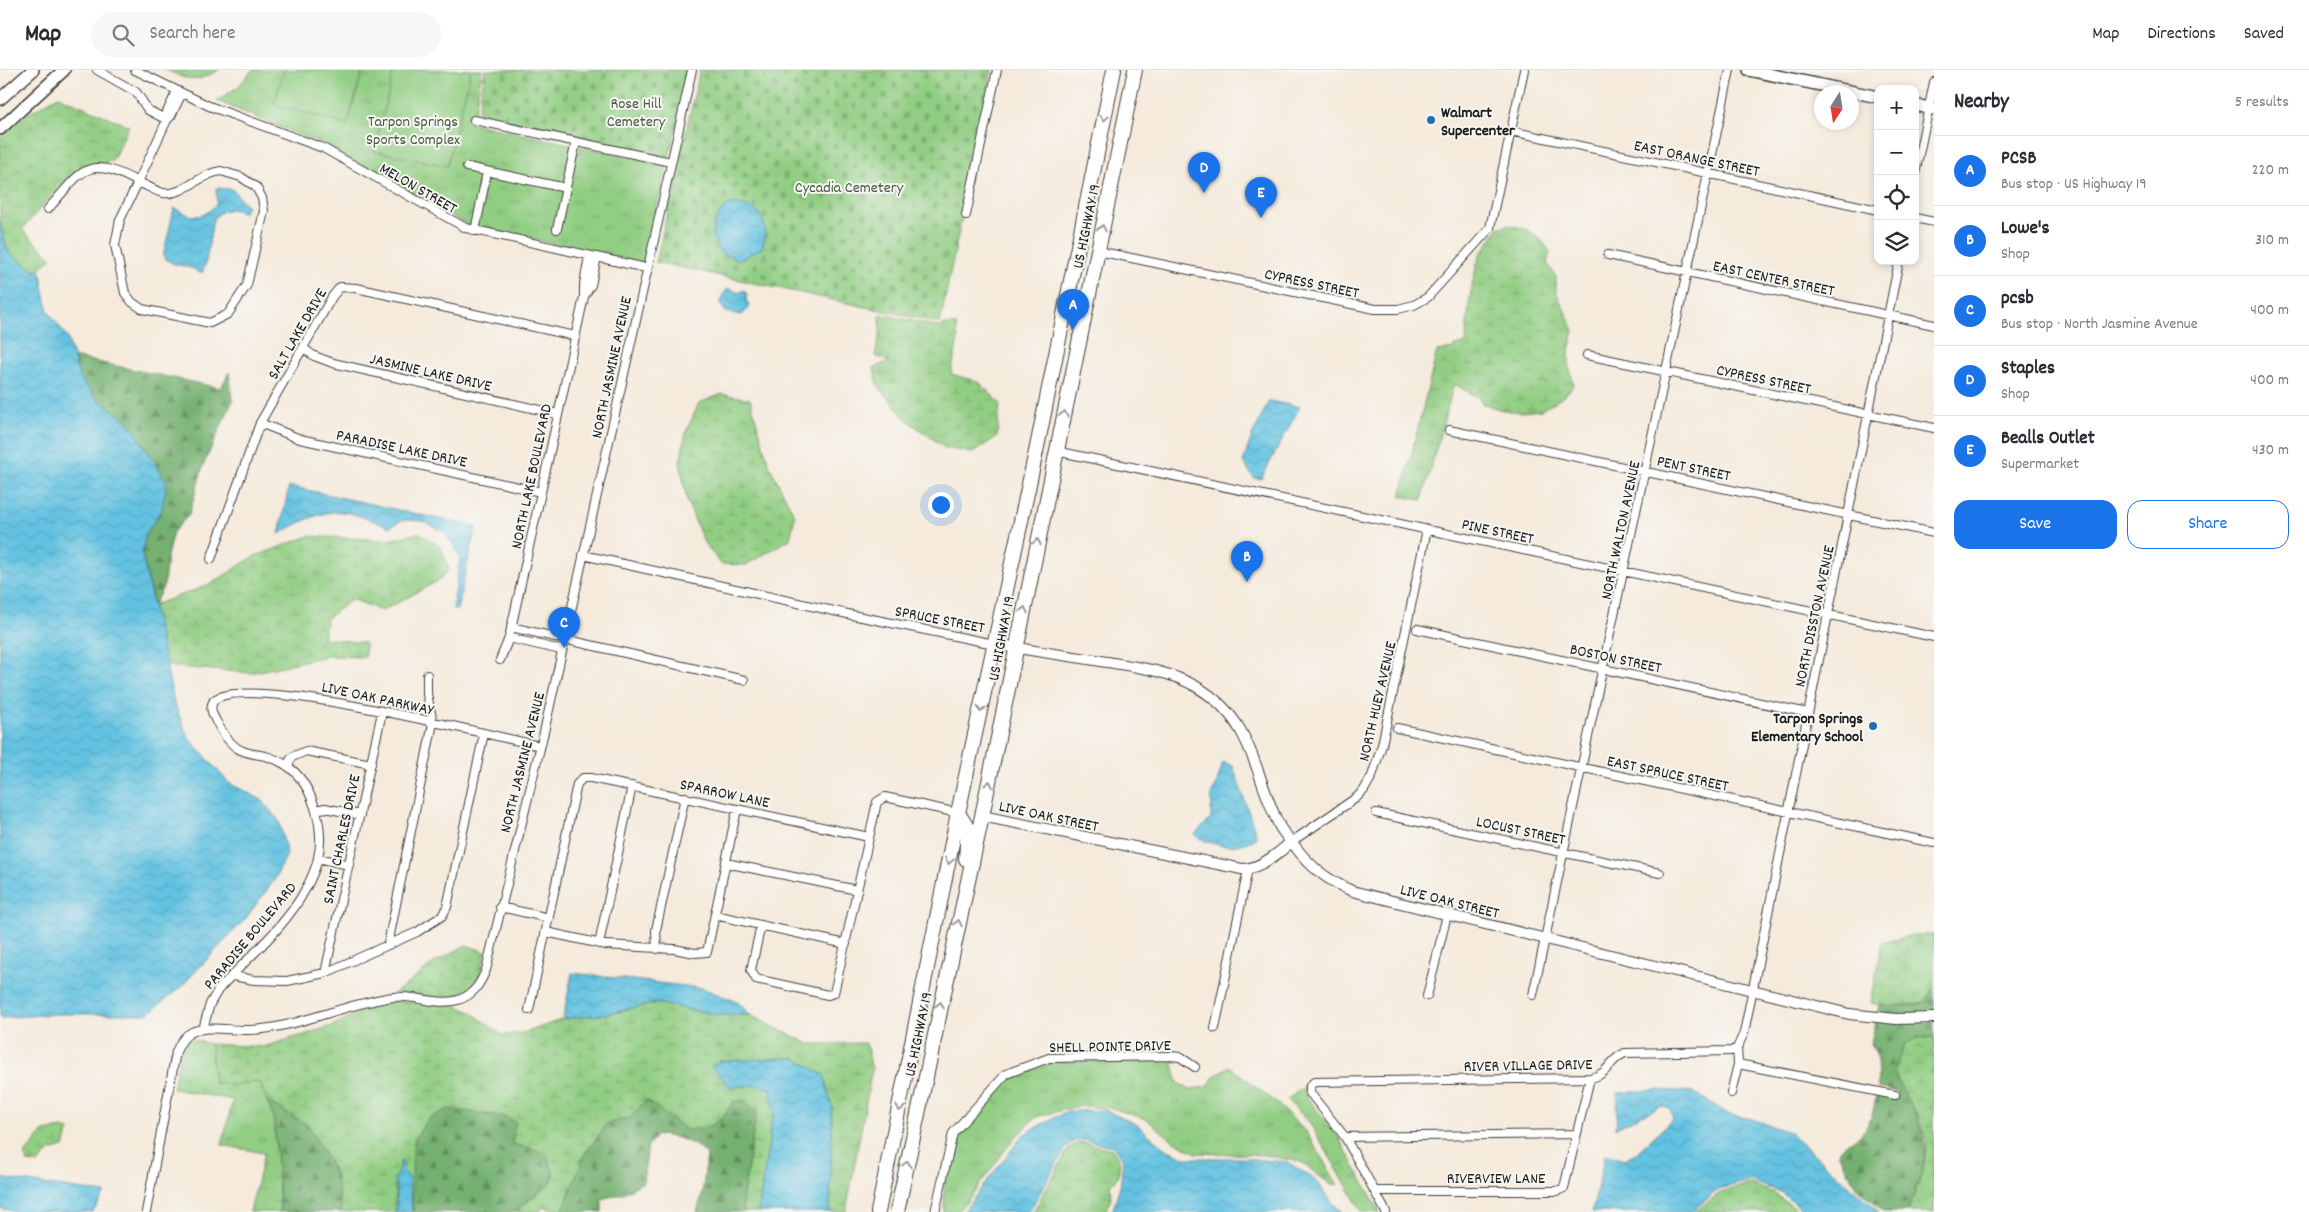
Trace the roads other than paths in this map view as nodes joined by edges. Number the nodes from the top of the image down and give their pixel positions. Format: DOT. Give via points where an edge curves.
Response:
graph roads {
  1 [pos="33,70"];
  2 [pos="64,70"];
  3 [pos="97,70"];
  4 [pos="135,70"];
  5 [pos="692,70"];
  6 [pos="997,70"];
  7 [pos="1114,70"];
  8 [pos="1135,70"];
  9 [pos="1524,70"];
  10 [pos="1730,70"];
  11 [pos="1749,70"];
  12 [pos="1934,82"];
  13 [pos="180,92"];
  14 [pos="1874,96"];
  15 [pos="0,99"];
  16 [pos="1931,109"];
  17 [pos="167,120"];
  18 [pos="474,120"];
  19 [pos="0,129"];
  20 [pos="1511,131"];
  21 [pos="575,146"];
  22 [pos="1919,158"];
  23 [pos="671,162"];
  24 [pos="466,167"];
  25 [pos="487,172"];
  26 [pos="1708,174"];
  27 [pos="138,182"];
  28 [pos="566,188"];
  29 [pos="48,209"];
  30 [pos="1874,209"];
  31 [pos="966,215"];
  32 [pos="1919,219"];
  33 [pos="1934,222"];
  34 [pos="557,229"];
  35 [pos="474,231"];
  36 [pos="1098,251"];
  37 [pos="1608,255"];
  38 [pos="593,256"];
  39 [pos="1898,265"];
  40 [pos="646,268"];
  41 [pos="1687,272"];
  42 [pos="1888,316"];
  43 [pos="1934,325"];
  44 [pos="575,336"];
  45 [pos="303,348"];
  46 [pos="1587,355"];
  47 [pos="1055,359"];
  48 [pos="1667,372"];
  49 [pos="558,414"];
  50 [pos="1868,414"];
  51 [pos="260,423"];
  52 [pos="1934,428"];
  53 [pos="1449,430"];
  54 [pos="1037,447"];
  55 [pos="1056,451"];
  56 [pos="1646,470"];
  57 [pos="541,492"];
  58 [pos="1043,513"];
  59 [pos="1848,514"];
  60 [pos="1427,529"];
  61 [pos="1934,533"];
  62 [pos="583,555"];
  63 [pos="211,560"];
  64 [pos="1624,570"];
  65 [pos="1828,614"];
  66 [pos="511,627"];
  67 [pos="1418,629"];
  68 [pos="1934,637"];
  69 [pos="509,638"];
  70 [pos="564,640"];
  71 [pos="994,644"];
  72 [pos="1016,648"];
  73 [pos="562,650"];
  74 [pos="500,660"];
  75 [pos="1604,669"];
  76 [pos="427,675"];
  77 [pos="744,680"];
  78 [pos="212,704"];
  79 [pos="382,712"];
  80 [pos="1808,713"];
  81 [pos="433,723"];
  82 [pos="1397,728"];
  83 [pos="484,733"];
  84 [pos="540,746"];
  85 [pos="371,764"];
  86 [pos="287,766"];
  87 [pos="1582,768"];
  88 [pos="632,786"];
  89 [pos="685,798"];
  90 [pos="737,809"];
  91 [pos="316,810"];
  92 [pos="1787,811"];
  93 [pos="958,813"];
  94 [pos="1376,813"];
  95 [pos="360,815"];
  96 [pos="982,816"];
  97 [pos="869,837"];
  98 [pos="1291,842"];
  99 [pos="1934,843"];
  100 [pos="1565,852"];
  101 [pos="318,858"];
  102 [pos="726,863"];
  103 [pos="349,865"];
  104 [pos="1248,869"];
  105 [pos="1660,874"];
  106 [pos="857,890"];
  107 [pos="963,901"];
  108 [pos="500,907"];
  109 [pos="715,915"];
  110 [pos="1447,915"];
  111 [pos="549,918"];
  112 [pos="761,925"];
  113 [pos="546,932"];
  114 [pos="1545,939"];
  115 [pos="388,944"];
  116 [pos="599,944"];
  117 [pos="846,944"];
  118 [pos="657,949"];
  119 [pos="325,972"];
  120 [pos="233,976"];
  121 [pos="1752,991"];
  122 [pos="1533,995"];
  123 [pos="1427,996"];
  124 [pos="529,1010"];
  125 [pos="1934,1018"];
  126 [pos="1215,1028"];
  127 [pos="203,1029"];
  128 [pos="1738,1048"];
  129 [pos="1738,1064"];
  130 [pos="1194,1067"];
  131 [pos="1590,1078"];
  132 [pos="1731,1093"];
  133 [pos="1895,1095"];
  134 [pos="1576,1134"];
  135 [pos="1345,1137"];
  136 [pos="1375,1191"];
  137 [pos="146,1212"];
  138 [pos="878,1212"];
  139 [pos="897,1212"];
  140 [pos="935,1212"];
  141 [pos="1386,1212"];
  1 -- 15 [label="main road"];
  2 -- 19 [label="main road"];
  3 -- 17 [label="street" via="136,92 148,110"];
  4 -- 13 [label="street, MELON STREET"];
  5 -- 23 [label="street, NORTH JASMINE AVENUE"];
  6 -- 31 [label="street"];
  7 -- 47 [label="highway, US HIGHWAY 19, one-way"];
  36 -- 8 [label="highway, US HIGHWAY 19, one-way"];
  9 -- 20 [label="street"];
  10 -- 26 [label="street, NORTH WALTON AVENUE"];
  11 -- 14 [label="main road"];
  12 -- 16 [label="street"];
  13 -- 17 [label="street" via="172,116"];
  13 -- 35 [label="street, MELON STREET" via="320,147"];
  16 -- 22 [label="street"];
  17 -- 27 [label="street"];
  18 -- 23 [label="street"];
  20 -- 26 [label="street, EAST ORANGE STREET"];
  20 -- 36 [label="street, CYPRESS STREET" via="1490,228 1434,292 1414,305 1395,310 1375,309"];
  21 -- 28 [label="street"];
  23 -- 40 [label="street, NORTH JASMINE AVENUE"];
  24 -- 25 [label="street"];
  25 -- 28 [label="street"];
  25 -- 35 [label="street"];
  26 -- 30 [label="street, EAST ORANGE STREET"];
  26 -- 41 [label="street, NORTH WALTON AVENUE"];
  27 -- 27 [label="street" via="120,220 115,245 127,297 142,309 206,323 224,318 249,282 264,211 258,189 241,177 221,171 171,193"];
  27 -- 29 [label="street" via="109,168 88,168"];
  28 -- 34 [label="street"];
  32 -- 33 [label="street"];
  35 -- 38 [label="street, MELON STREET"];
  55 -- 36 [label="highway, US HIGHWAY 19, one-way"];
  37 -- 41 [label="street, EAST CENTER STREET"];
  38 -- 40 [label="street, MELON STREET"];
  38 -- 44 [label="street, NORTH LAKE BOULEVARD" via="584,284"];
  39 -- 42 [label="street, NORTH DISSTON AVENUE"];
  40 -- 62 [label="street, NORTH JASMINE AVENUE"];
  41 -- 42 [label="street, EAST CENTER STREET"];
  41 -- 48 [label="street, NORTH WALTON AVENUE"];
  42 -- 43 [label="street, EAST CENTER STREET"];
  42 -- 50 [label="street, NORTH DISSTON AVENUE"];
  44 -- 45 [label="street, SALT LAKE DRIVE" via="344,286 335,292"];
  44 -- 49 [label="street, NORTH LAKE BOULEVARD"];
  45 -- 49 [label="street, JASMINE LAKE DRIVE" via="333,364"];
  45 -- 51 [label="street, SALT LAKE DRIVE"];
  46 -- 48 [label="street, CYPRESS STREET"];
  47 -- 54 [label="highway, US HIGHWAY 19"];
  47 -- 55 [label="highway" via="1050,429"];
  48 -- 50 [label="street, CYPRESS STREET"];
  48 -- 56 [label="street, NORTH WALTON AVENUE"];
  49 -- 57 [label="street, NORTH LAKE BOULEVARD"];
  50 -- 52 [label="street, CYPRESS STREET"];
  50 -- 59 [label="street, NORTH DISSTON AVENUE"];
  51 -- 57 [label="street, PARADISE LAKE DRIVE" via="300,439"];
  51 -- 63 [label="street, SALT LAKE DRIVE"];
  53 -- 56 [label="street, PENT STREET"];
  54 -- 58 [label="highway" via="1044,462 1041,484"];
  54 -- 71 [label="highway, US HIGHWAY 19"];
  55 -- 58 [label="highway, US HIGHWAY 19"];
  55 -- 60 [label="street, PINE STREET"];
  56 -- 59 [label="street, PENT STREET"];
  56 -- 64 [label="street, NORTH WALTON AVENUE"];
  57 -- 66 [label="street, NORTH LAKE BOULEVARD"];
  72 -- 58 [label="highway, US HIGHWAY 19, one-way"];
  59 -- 61 [label="street, PENT STREET"];
  59 -- 65 [label="street, NORTH DISSTON AVENUE"];
  60 -- 64 [label="street, PINE STREET"];
  60 -- 98 [label="street, NORTH HUEY AVENUE" via="1384,736 1372,776 1356,798"];
  62 -- 70 [label="street, NORTH JASMINE AVENUE"];
  62 -- 71 [label="street, SPRUCE STREET"];
  64 -- 65 [label="street, PINE STREET"];
  64 -- 75 [label="street, NORTH WALTON AVENUE"];
  65 -- 68 [label="street, PINE STREET"];
  65 -- 80 [label="street, NORTH DISSTON AVENUE"];
  66 -- 69 [label="street, NORTH LAKE BOULEVARD"];
  66 -- 70 [label="street"];
  67 -- 75 [label="street, BOSTON STREET"];
  69 -- 73 [label="street"];
  69 -- 74 [label="street, NORTH LAKE BOULEVARD"];
  70 -- 73 [label="street, NORTH JASMINE AVENUE"];
  70 -- 77 [label="street"];
  71 -- 72 [label="street, SPRUCE STREET"];
  71 -- 93 [label="highway, US HIGHWAY 19, one-way"];
  96 -- 72 [label="highway, US HIGHWAY 19, one-way"];
  72 -- 98 [label="street, SPRUCE STREET" via="1140,667 1168,674 1198,688 1224,708 1240,727 1274,814"];
  73 -- 84 [label="street, NORTH JASMINE AVENUE"];
  75 -- 80 [label="street, BOSTON STREET"];
  75 -- 87 [label="street, NORTH WALTON AVENUE"];
  76 -- 81 [label="street"];
  78 -- 79 [label="street, LIVE OAK PARKWAY" via="217,697 228,694 286,694"];
  78 -- 86 [label="street, PARADISE BOULEVARD" via="212,714 233,747"];
  79 -- 81 [label="street, LIVE OAK PARKWAY"];
  79 -- 85 [label="street, SAINT CHARLES DRIVE"];
  80 -- 92 [label="street, NORTH DISSTON AVENUE"];
  81 -- 83 [label="street, LIVE OAK PARKWAY"];
  81 -- 115 [label="street"];
  82 -- 87 [label="street, EAST SPRUCE STREET"];
  83 -- 84 [label="street, LIVE OAK PARKWAY"];
  83 -- 115 [label="street" via="447,906 442,916 417,932"];
  84 -- 108 [label="street, NORTH JASMINE AVENUE"];
  85 -- 86 [label="street" via="306,751 292,757"];
  85 -- 95 [label="street, SAINT CHARLES DRIVE"];
  86 -- 91 [label="street, PARADISE BOULEVARD" via="301,780"];
  87 -- 92 [label="street, EAST SPRUCE STREET"];
  87 -- 100 [label="street, NORTH WALTON AVENUE"];
  88 -- 89 [label="street, SPARROW LANE"];
  88 -- 111 [label="street, SPARROW LANE" via="588,778 577,784"];
  88 -- 116 [label="street"];
  89 -- 90 [label="street, SPARROW LANE"];
  89 -- 118 [label="street" via="656,930"];
  90 -- 97 [label="street, SPARROW LANE"];
  90 -- 102 [label="street"];
  91 -- 95 [label="street" via="325,808"];
  91 -- 101 [label="street, PARADISE BOULEVARD" via="320,833"];
  92 -- 99 [label="street, EAST SPRUCE STREET"];
  92 -- 121 [label="street, NORTH DISSTON AVENUE"];
  93 -- 97 [label="street" via="885,797 877,802"];
  93 -- 107 [label="highway" via="968,829"];
  93 -- 138 [label="highway, US HIGHWAY 19, one-way"];
  94 -- 100 [label="street, LOCUST STREET"];
  95 -- 103 [label="street, SAINT CHARLES DRIVE"];
  96 -- 104 [label="street, LIVE OAK STREET"];
  96 -- 107 [label="highway, US HIGHWAY 19"];
  97 -- 106 [label="street"];
  98 -- 104 [label="street"];
  98 -- 110 [label="street, LIVE OAK STREET" via="1309,865 1340,886"];
  100 -- 105 [label="street, LOCUST STREET"];
  100 -- 114 [label="street, NORTH WALTON AVENUE"];
  101 -- 103 [label="street"];
  101 -- 120 [label="street, PARADISE BOULEVARD" via="299,902"];
  102 -- 106 [label="street"];
  102 -- 109 [label="street"];
  103 -- 119 [label="street, SAINT CHARLES DRIVE"];
  104 -- 126 [label="street"];
  106 -- 117 [label="street"];
  139 -- 107 [label="highway, US HIGHWAY 19, one-way"];
  108 -- 111 [label="street"];
  108 -- 127 [label="street, NORTH JASMINE AVENUE" via="482,980 476,989 462,998 449,1002 396,997 278,1027"];
  109 -- 112 [label="street"];
  109 -- 118 [label="street" via="707,952"];
  110 -- 114 [label="street, LIVE OAK STREET"];
  110 -- 123 [label="street"];
  111 -- 113 [label="street"];
  112 -- 117 [label="street"];
  112 -- 117 [label="street" via="752,970 756,979 828,995 836,991"];
  113 -- 116 [label="street"];
  113 -- 124 [label="street"];
  114 -- 121 [label="street, LIVE OAK STREET"];
  114 -- 122 [label="street, NORTH WALTON AVENUE"];
  115 -- 119 [label="street"];
  116 -- 118 [label="street"];
  119 -- 120 [label="street" via="288,980"];
  120 -- 127 [label="street, PARADISE BOULEVARD" via="213,998"];
  121 -- 125 [label="street, LIVE OAK STREET" via="1849,1014 1896,1019"];
  121 -- 128 [label="street, NORTH DISSTON AVENUE"];
  127 -- 137 [label="street, NORTH JASMINE AVENUE" via="180,1041 176,1052"];
  128 -- 129 [label="street, NORTH DISSTON AVENUE"];
  128 -- 131 [label="street, RIVER VILLAGE DRIVE" via="1731,1051 1629,1052 1617,1057 1604,1074"];
  129 -- 132 [label="street, NORTH DISSTON AVENUE"];
  129 -- 133 [label="street"];
  130 -- 140 [label="street, SHELL POINTE DRIVE" via="1180,1057 1171,1056 1061,1057 1036,1062 1006,1074 952,1133"];
  131 -- 134 [label="street, RIVERVIEW LANE"];
  131 -- 135 [label="street, RIVER VILLAGE DRIVE" via="1320,1080 1310,1086 1310,1093"];
  134 -- 135 [label="street"];
  134 -- 136 [label="street, RIVERVIEW LANE" via="1567,1183 1558,1191"];
  135 -- 136 [label="street"];
  136 -- 141 [label="street"];
}
